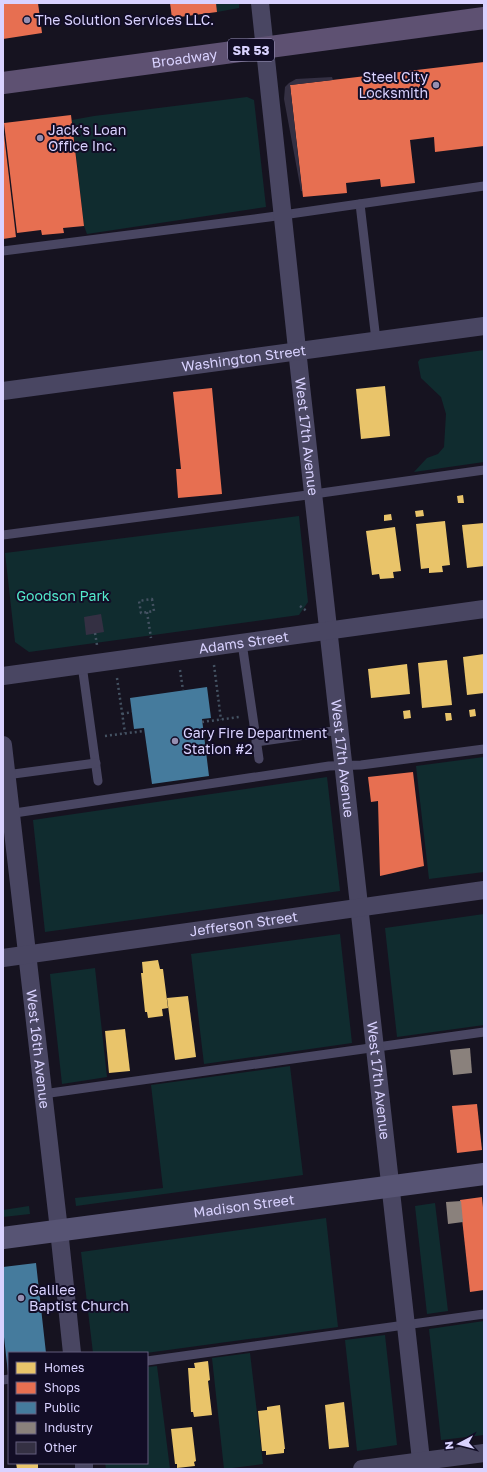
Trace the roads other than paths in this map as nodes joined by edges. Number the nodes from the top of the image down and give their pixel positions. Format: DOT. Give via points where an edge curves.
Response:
graph roads {
  1 [pos="260,3"];
  2 [pos="484,18"];
  3 [pos="265,48"];
  4 [pos="3,83"];
  5 [pos="484,186"];
  6 [pos="360,204"];
  7 [pos="283,215"];
  8 [pos="3,251"];
  9 [pos="484,326"];
  10 [pos="376,340"];
  11 [pos="297,351"];
  12 [pos="3,392"];
  13 [pos="484,470"];
  14 [pos="313,494"];
  15 [pos="3,535"];
  16 [pos="484,609"];
  17 [pos="328,630"];
  18 [pos="242,643"];
  19 [pos="82,665"];
  20 [pos="3,676"];
  21 [pos="340,730"];
  22 [pos="256,742"];
  23 [pos="3,745"];
  24 [pos="484,749"];
  25 [pos="258,759"];
  26 [pos="96,763"];
  27 [pos="344,766"];
  28 [pos="6,775"];
  29 [pos="98,781"];
  30 [pos="7,814"];
  31 [pos="484,890"];
  32 [pos="359,908"];
  33 [pos="26,954"];
  34 [pos="3,958"];
  35 [pos="484,1032"];
  36 [pos="375,1048"];
  37 [pos="43,1094"];
  38 [pos="484,1174"];
  39 [pos="391,1187"];
  40 [pos="59,1230"];
  41 [pos="3,1238"];
  42 [pos="484,1314"];
  43 [pos="406,1325"];
  44 [pos="72,1352"];
  45 [pos="148,1361"];
  46 [pos="484,1453"];
  47 [pos="422,1465"];
  48 [pos="362,1469"];
  1 -- 3 [label="street, West 17th Avenue"];
  2 -- 3 [label="main road, Broadway / SR 53"];
  3 -- 4 [label="main road, Broadway / SR 53"];
  3 -- 7 [label="street, West 17th Avenue"];
  5 -- 6 [label="lane"];
  6 -- 7 [label="lane"];
  6 -- 10 [label="lane"];
  7 -- 8 [label="lane"];
  7 -- 11 [label="street, West 17th Avenue"];
  9 -- 10 [label="street, Washington Street"];
  10 -- 11 [label="street, Washington Street"];
  11 -- 12 [label="street, Washington Street"];
  11 -- 14 [label="street, West 17th Avenue"];
  13 -- 14 [label="lane"];
  14 -- 15 [label="lane"];
  14 -- 17 [label="street, West 17th Avenue"];
  16 -- 17 [label="street, Adams Street"];
  17 -- 18 [label="street, Adams Street"];
  17 -- 21 [label="street, West 17th Avenue"];
  18 -- 19 [label="street, Adams Street"];
  18 -- 22 [label="lane"];
  19 -- 20 [label="street, Adams Street"];
  19 -- 26 [label="lane"];
  21 -- 22 [label="lane"];
  21 -- 27 [label="street, West 17th Avenue"];
  22 -- 25 [label="lane"];
  23 -- 28 [label="street, West 16th Avenue"];
  24 -- 27 [label="lane" via="361,766"];
  26 -- 28 [label="lane"];
  26 -- 29 [label="lane"];
  27 -- 30 [label="lane"];
  27 -- 32 [label="street, West 17th Avenue"];
  28 -- 30 [label="street, West 16th Avenue"];
  30 -- 33 [label="street, West 16th Avenue"];
  31 -- 32 [label="street, Jefferson Street"];
  32 -- 33 [label="street, Jefferson Street"];
  32 -- 36 [label="street, West 17th Avenue"];
  33 -- 34 [label="street, Jefferson Street"];
  33 -- 37 [label="street, West 16th Avenue"];
  35 -- 36 [label="lane"];
  36 -- 37 [label="lane"];
  36 -- 39 [label="street, West 17th Avenue"];
  37 -- 40 [label="street, West 16th Avenue"];
  38 -- 39 [label="street, Madison Street"];
  39 -- 40 [label="street, Madison Street"];
  39 -- 43 [label="street, West 17th Avenue"];
  40 -- 41 [label="street, Madison Street"];
  40 -- 44 [label="street, West 16th Avenue"];
  42 -- 43 [label="lane"];
  43 -- 45 [label="lane"];
  43 -- 47 [label="street, West 17th Avenue"];
  46 -- 47 [label="street"];
  47 -- 48 [label="street"];
}
